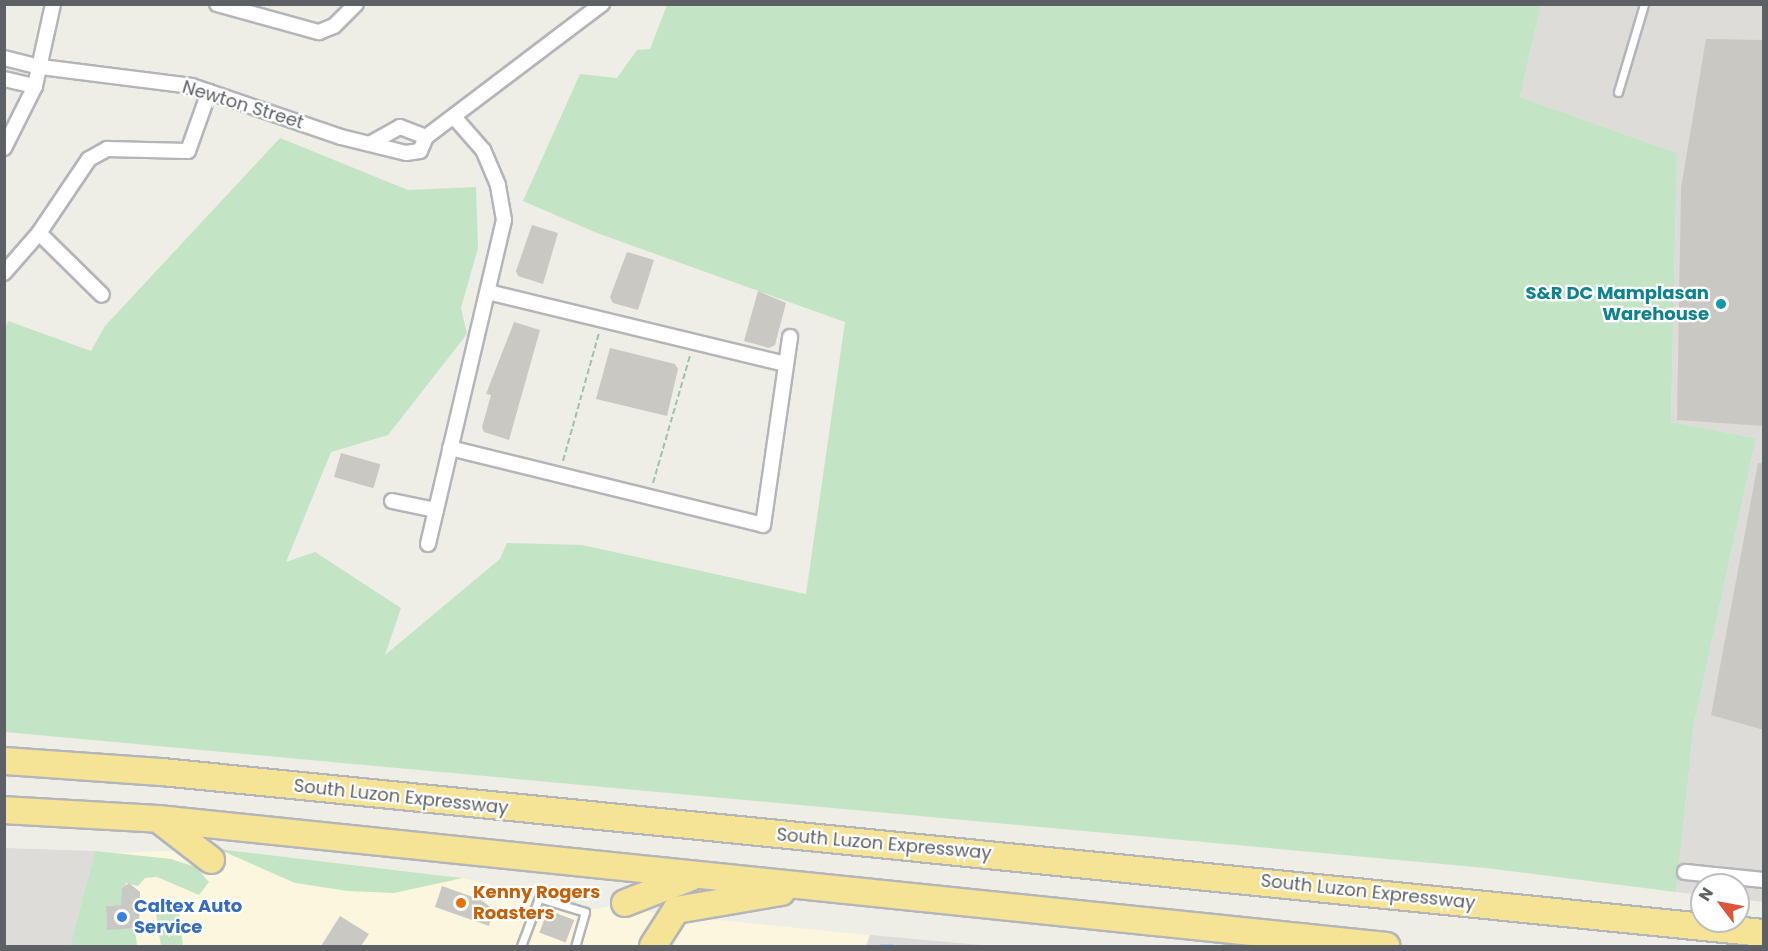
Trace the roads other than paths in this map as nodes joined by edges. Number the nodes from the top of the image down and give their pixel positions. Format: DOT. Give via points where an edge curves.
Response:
graph roads {
  1 [pos="53,4"];
  2 [pos="217,4"];
  3 [pos="356,4"];
  4 [pos="602,4"];
  5 [pos="1644,4"];
  6 [pos="265,10"];
  7 [pos="4,58"];
  8 [pos="40,67"];
  9 [pos="4,79"];
  10 [pos="35,86"];
  11 [pos="1618,92"];
  12 [pos="209,93"];
  13 [pos="454,117"];
  14 [pos="426,137"];
  15 [pos="371,143"];
  16 [pos="4,148"];
  17 [pos="39,232"];
  18 [pos="4,273"];
  19 [pos="488,292"];
  20 [pos="102,295"];
  21 [pos="790,337"];
  22 [pos="785,364"];
  23 [pos="450,448"];
  24 [pos="392,501"];
  25 [pos="436,510"];
  26 [pos="428,544"];
  27 [pos="4,761"];
  28 [pos="4,810"];
  29 [pos="158,819"];
  30 [pos="211,860"];
  31 [pos="1685,872"];
  32 [pos="695,875"];
  33 [pos="1764,880"];
  34 [pos="815,886"];
  35 [pos="626,903"];
  36 [pos="1764,933"];
  37 [pos="521,946"];
  38 [pos="575,946"];
  39 [pos="653,946"];
  40 [pos="1386,946"];
  1 -- 8 [label="street"];
  2 -- 6 [label="street"];
  3 -- 6 [label="street" via="334,26 319,32"];
  4 -- 13 [label="street, Newton Street"];
  5 -- 11 [label="lane"];
  7 -- 8 [label="street, Newton Street"];
  8 -- 10 [label="street"];
  8 -- 12 [label="street, Newton Street"];
  9 -- 10 [label="street"];
  10 -- 16 [label="street"];
  12 -- 15 [label="street, Newton Street"];
  12 -- 17 [label="street" via="188,151 107,149 89,159"];
  13 -- 14 [label="street, Newton Street"];
  13 -- 19 [label="street" via="483,150 498,185 504,220"];
  14 -- 15 [label="street" via="400,127"];
  14 -- 15 [label="street, Newton Street" via="420,151 406,153"];
  17 -- 18 [label="street"];
  17 -- 20 [label="street"];
  19 -- 22 [label="street"];
  19 -- 23 [label="street"];
  21 -- 22 [label="street"];
  22 -- 23 [label="street" via="763,525"];
  23 -- 25 [label="street"];
  24 -- 25 [label="street"];
  25 -- 26 [label="street"];
  27 -- 36 [label="highway, South Luzon Expressway" via="162,772"];
  28 -- 29 [label="highway"];
  29 -- 30 [label="highway"];
  29 -- 32 [label="highway"];
  31 -- 33 [label="street"];
  32 -- 34 [label="highway"];
  32 -- 35 [label="highway"];
  34 -- 39 [label="highway" via="676,910"];
  34 -- 40 [label="highway"];
  37 -- 38 [label="lane" via="539,898 585,912"];
}
